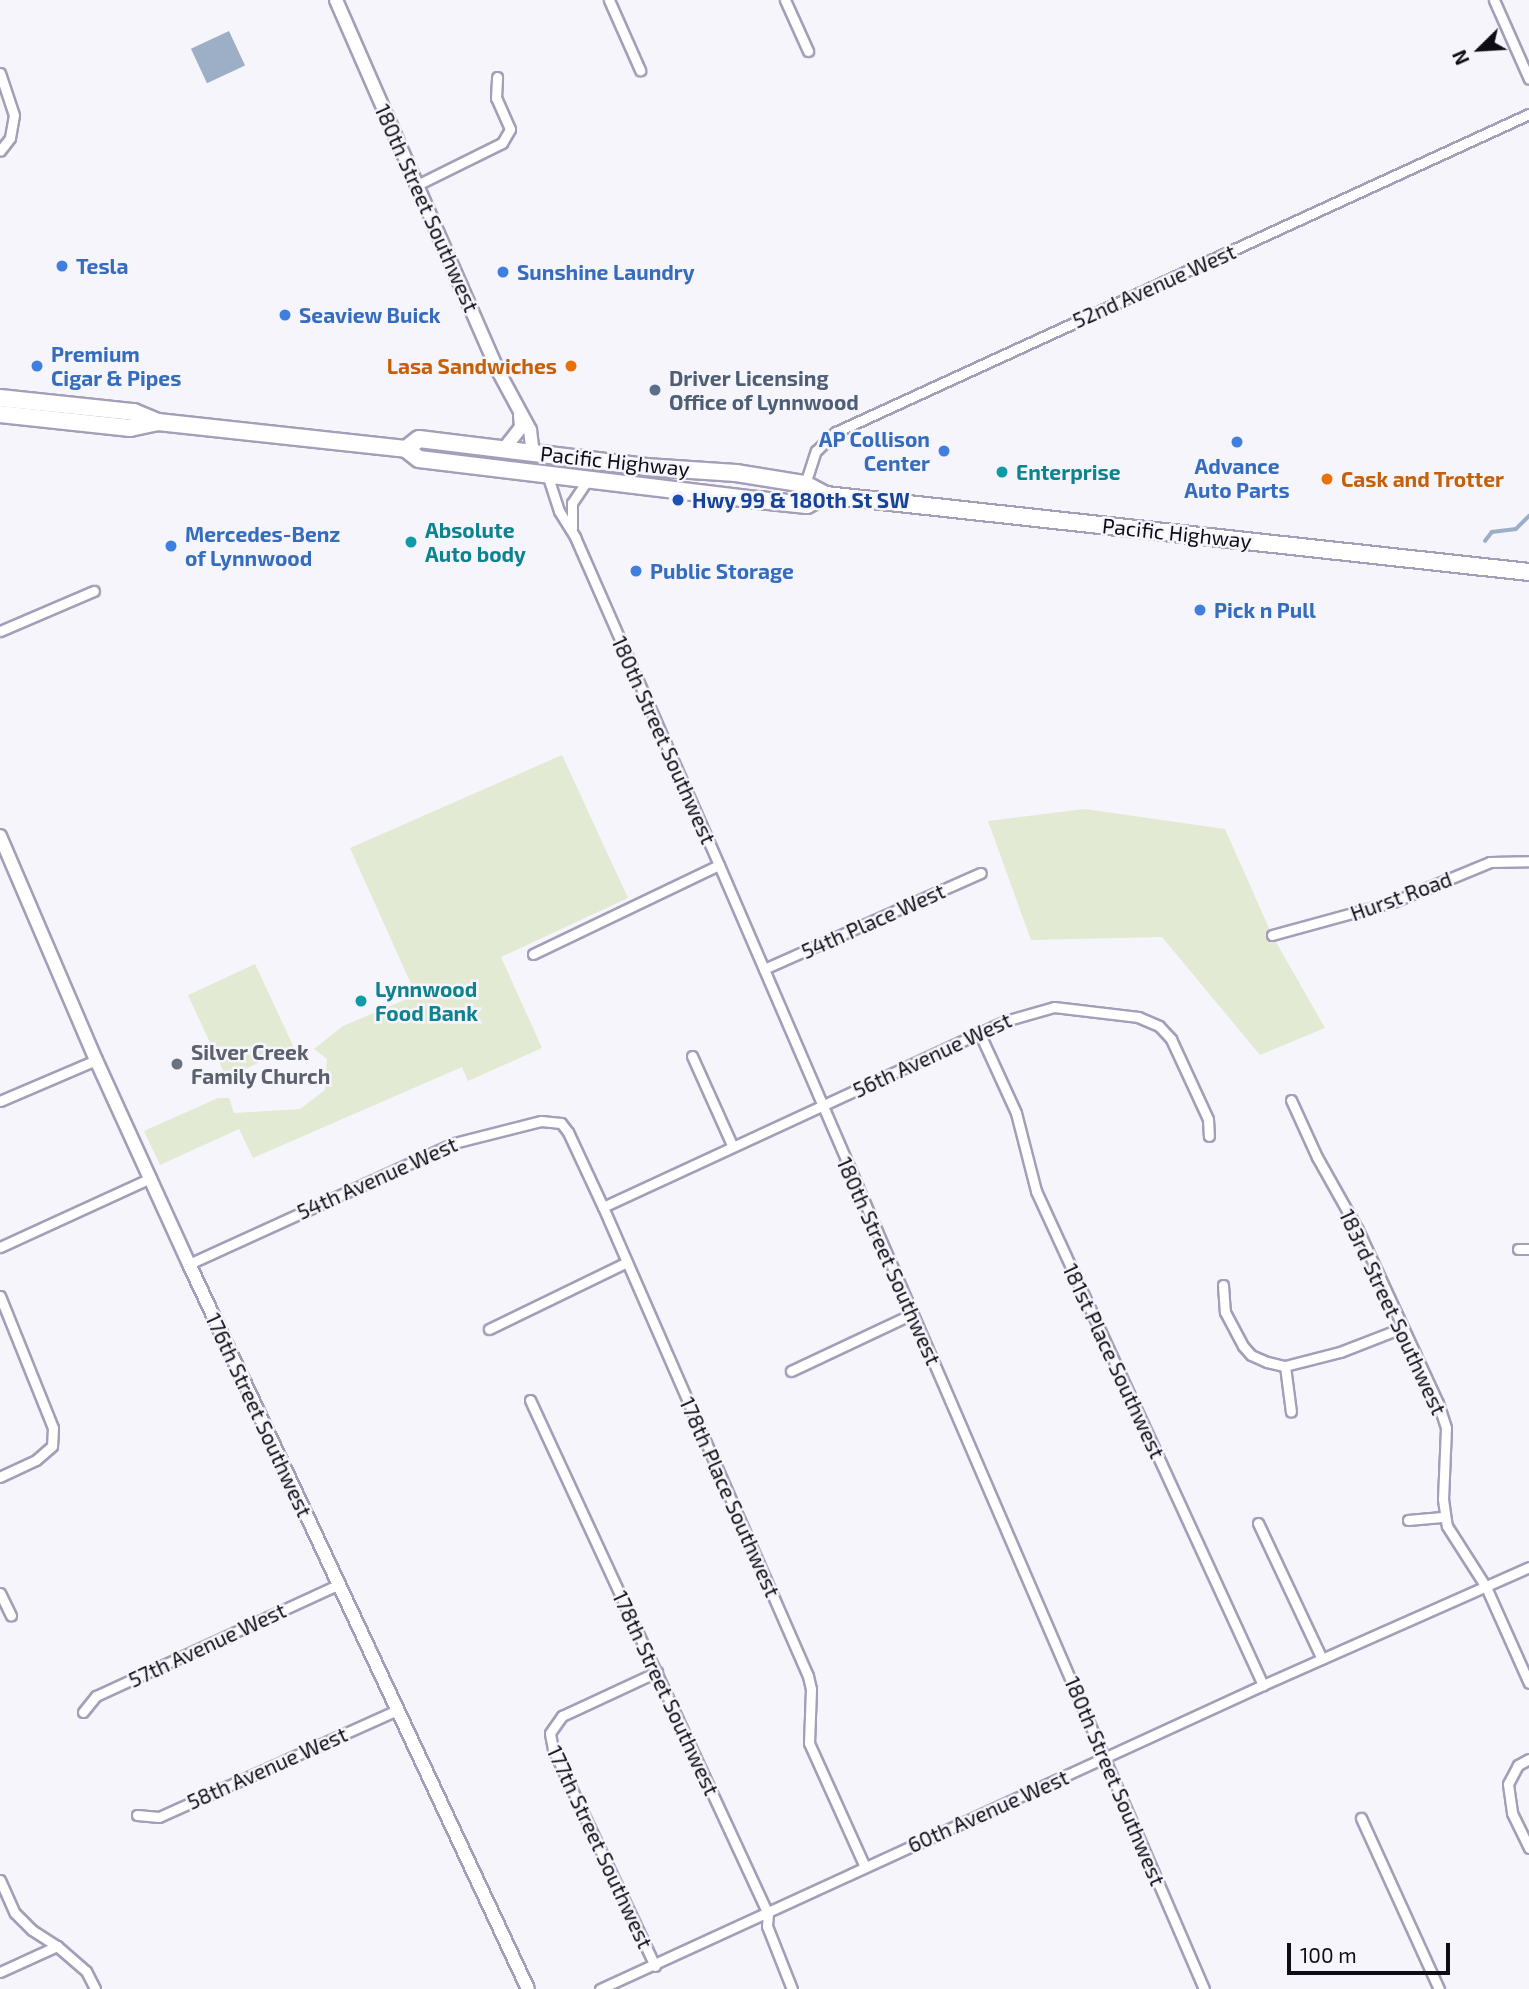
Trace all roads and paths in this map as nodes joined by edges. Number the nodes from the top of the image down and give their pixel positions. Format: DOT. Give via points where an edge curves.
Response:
graph roads {
  1 [pos="336,0"];
  2 [pos="609,0"];
  3 [pos="785,0"];
  4 [pos="1494,0"];
  5 [pos="808,51"];
  6 [pos="640,70"];
  7 [pos="0,73"];
  8 [pos="497,77"];
  9 [pos="1529,79"];
  10 [pos="1529,114"];
  11 [pos="0,151"];
  12 [pos="417,186"];
  13 [pos="0,398"];
  14 [pos="105,408"];
  15 [pos="0,414"];
  16 [pos="520,415"];
  17 [pos="33,418"];
  18 [pos="158,422"];
  19 [pos="406,449"];
  20 [pos="505,449"];
  21 [pos="533,453"];
  22 [pos="481,466"];
  23 [pos="635,466"];
  24 [pos="547,474"];
  25 [pos="588,479"];
  26 [pos="805,484"];
  27 [pos="826,495"];
  28 [pos="767,501"];
  29 [pos="573,534"];
  30 [pos="1529,572"];
  31 [pos="94,591"];
  32 [pos="0,631"];
  33 [pos="0,836"];
  34 [pos="1529,861"];
  35 [pos="719,866"];
  36 [pos="981,873"];
  37 [pos="1272,935"];
  38 [pos="533,954"];
  39 [pos="765,970"];
  40 [pos="979,1032"];
  41 [pos="692,1056"];
  42 [pos="96,1060"];
  43 [pos="1292,1100"];
  44 [pos="0,1101"];
  45 [pos="821,1106"];
  46 [pos="568,1132"];
  47 [pos="1209,1136"];
  48 [pos="732,1145"];
  49 [pos="151,1178"];
  50 [pos="603,1207"];
  51 [pos="0,1247"];
  52 [pos="1518,1249"];
  53 [pos="1529,1249"];
  54 [pos="627,1262"];
  55 [pos="189,1264"];
  56 [pos="1223,1285"];
  57 [pos="0,1296"];
  58 [pos="912,1314"];
  59 [pos="1402,1328"];
  60 [pos="489,1329"];
  61 [pos="1285,1366"];
  62 [pos="791,1371"];
  63 [pos="530,1400"];
  64 [pos="1291,1412"];
  65 [pos="0,1477"];
  66 [pos="1445,1517"];
  67 [pos="1408,1520"];
  68 [pos="1258,1523"];
  69 [pos="1529,1567"];
  70 [pos="337,1585"];
  71 [pos="1486,1587"];
  72 [pos="0,1593"];
  73 [pos="11,1616"];
  74 [pos="1322,1659"];
  75 [pos="657,1672"];
  76 [pos="1529,1683"];
  77 [pos="1263,1685"];
  78 [pos="396,1711"];
  79 [pos="83,1712"];
  80 [pos="1106,1758"];
  81 [pos="1529,1759"];
  82 [pos="138,1815"];
  83 [pos="1361,1818"];
  84 [pos="1529,1848"];
  85 [pos="865,1867"];
  86 [pos="0,1880"];
  87 [pos="768,1914"];
  88 [pos="57,1945"];
  89 [pos="655,1966"];
  90 [pos="0,1972"];
  91 [pos="95,1989"];
  92 [pos="528,1989"];
  93 [pos="600,1989"];
  94 [pos="792,1989"];
  95 [pos="1204,1989"];
  96 [pos="1438,1989"];
  1 -- 12 [label="street, 180th Street Southwest"];
  2 -- 6 [label="street"];
  3 -- 5 [label="street"];
  4 -- 9 [label="street"];
  7 -- 11 [label="street" via="14,115 10,138"];
  8 -- 12 [label="street" via="496,98 510,129 502,144"];
  10 -- 26 [label="street, 52nd Avenue West" via="836,432 816,451"];
  12 -- 16 [label="street, 180th Street Southwest"];
  13 -- 14 [label="highway, Pacific Highway"];
  14 -- 17 [label="highway" via="91,415 52,412"];
  14 -- 18 [label="highway, Pacific Highway" via="134,412"];
  15 -- 17 [label="highway, Pacific Highway"];
  16 -- 20 [label="street" via="521,427"];
  16 -- 21 [label="street, 180th Street Southwest" via="532,436"];
  17 -- 18 [label="highway, Pacific Highway" via="130,428"];
  18 -- 19 [label="highway, Pacific Highway"];
  19 -- 20 [label="highway, Pacific Highway" via="419,439"];
  19 -- 22 [label="highway, Pacific Highway" via="419,458"];
  20 -- 21 [label="highway, Pacific Highway"];
  21 -- 22 [label="highway" via="521,461"];
  21 -- 23 [label="highway, Pacific Highway"];
  22 -- 24 [label="highway, Pacific Highway"];
  23 -- 24 [label="highway" via="603,471 561,468"];
  23 -- 26 [label="highway, Pacific Highway" via="728,472"];
  24 -- 25 [label="highway, Pacific Highway"];
  24 -- 29 [label="street, 180th Street Southwest" via="559,511"];
  25 -- 28 [label="highway, Pacific Highway"];
  25 -- 29 [label="street" via="572,503"];
  26 -- 27 [label="highway, Pacific Highway"];
  26 -- 28 [label="highway"];
  27 -- 28 [label="highway, Pacific Highway" via="807,505"];
  27 -- 30 [label="highway, Pacific Highway"];
  29 -- 35 [label="street, 180th Street Southwest"];
  31 -- 32 [label="street"];
  33 -- 42 [label="street, 176th Street Southwest"];
  34 -- 37 [label="street, Hurst Road" via="1490,862 1393,902"];
  35 -- 38 [label="street"];
  35 -- 39 [label="street, 180th Street Southwest"];
  36 -- 39 [label="street, 54th Place West"];
  39 -- 45 [label="street, 180th Street Southwest"];
  40 -- 45 [label="street, 56th Avenue West"];
  40 -- 47 [label="street, 56th Avenue West" via="1020,1014 1054,1007 1154,1022 1171,1039 1208,1119"];
  40 -- 77 [label="street, 181st Place Southwest" via="1016,1112 1036,1191"];
  41 -- 48 [label="street"];
  42 -- 44 [label="street"];
  42 -- 49 [label="street, 176th Street Southwest"];
  43 -- 59 [label="street, 183rd Street Southwest"];
  45 -- 48 [label="street, 56th Avenue West"];
  45 -- 58 [label="street, 180th Street Southwest"];
  46 -- 50 [label="street, 178th Place Southwest"];
  46 -- 55 [label="street, 54th Avenue West" via="561,1123 550,1120 471,1137"];
  48 -- 50 [label="street, 56th Avenue West"];
  49 -- 51 [label="street"];
  49 -- 55 [label="street, 176th Street Southwest"];
  50 -- 54 [label="street, 178th Place Southwest"];
  52 -- 53 [label="street"];
  54 -- 60 [label="street"];
  54 -- 85 [label="street, 178th Place Southwest" via="808,1676 808,1743"];
  55 -- 70 [label="street, 176th Street Southwest"];
  56 -- 61 [label="street" via="1225,1312 1243,1346 1267,1362"];
  57 -- 65 [label="street" via="53,1428 52,1446 36,1461"];
  58 -- 62 [label="street"];
  58 -- 80 [label="street, 180th Street Southwest"];
  59 -- 61 [label="street" via="1340,1352"];
  59 -- 66 [label="street, 183rd Street Southwest" via="1444,1418"];
  61 -- 64 [label="street"];
  63 -- 75 [label="street, 178th Street Southwest"];
  66 -- 67 [label="street"];
  66 -- 71 [label="street, 183rd Street Southwest" via="1452,1536"];
  68 -- 74 [label="street"];
  69 -- 71 [label="street, 60th Avenue West"];
  70 -- 78 [label="street, 176th Street Southwest"];
  70 -- 79 [label="street, 57th Avenue West" via="96,1696"];
  71 -- 74 [label="street, 60th Avenue West"];
  71 -- 76 [label="street, 183rd Street Southwest"];
  72 -- 73 [label="street"];
  74 -- 77 [label="street, 60th Avenue West"];
  75 -- 87 [label="street, 178th Street Southwest"];
  75 -- 89 [label="street, 177th Street Southwest" via="562,1716 551,1728 553,1749"];
  77 -- 80 [label="street, 60th Avenue West"];
  78 -- 82 [label="street, 58th Avenue West" via="159,1817"];
  78 -- 92 [label="street, 176th Street Southwest"];
  80 -- 85 [label="street, 60th Avenue West"];
  80 -- 95 [label="street, 180th Street Southwest"];
  81 -- 84 [label="street" via="1518,1765 1508,1784 1512,1813"];
  83 -- 96 [label="street"];
  85 -- 87 [label="street, 60th Avenue West"];
  86 -- 88 [label="street" via="15,1913"];
  87 -- 89 [label="street, 60th Avenue West"];
  87 -- 94 [label="street, 178th Street Southwest" via="767,1926"];
  88 -- 90 [label="street"];
  88 -- 91 [label="street" via="86,1970"];
  89 -- 93 [label="street, 60th Avenue West"];
}
